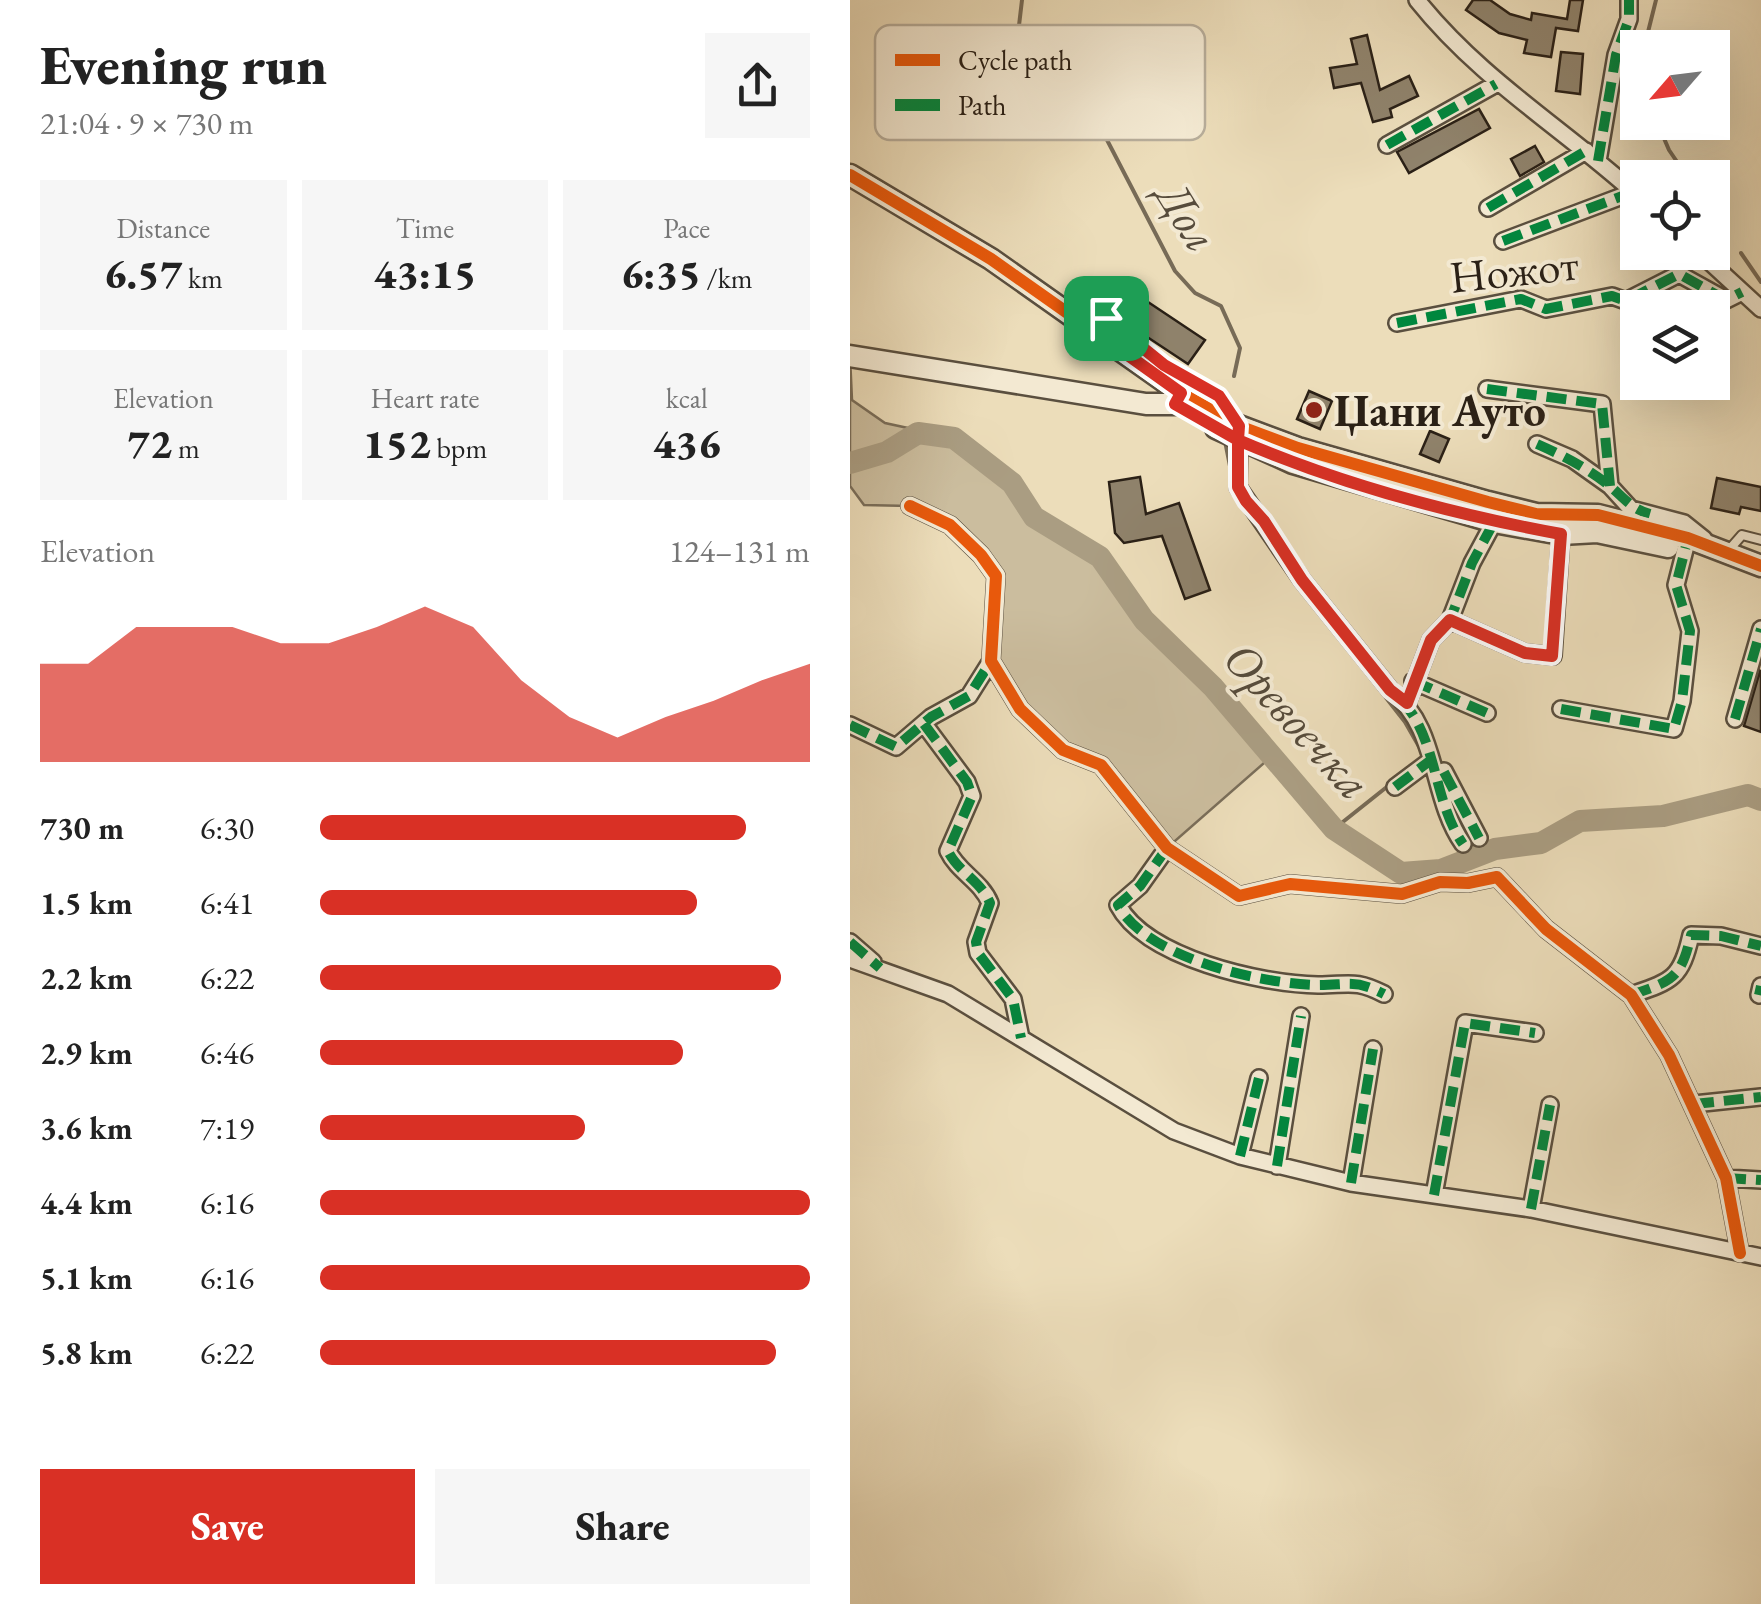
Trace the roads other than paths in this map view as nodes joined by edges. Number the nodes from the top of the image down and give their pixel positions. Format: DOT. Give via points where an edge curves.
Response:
graph roads {
  1 [pos="1417,0"];
  2 [pos="1629,0"];
  3 [pos="1496,84"];
  4 [pos="1388,145"];
  5 [pos="1592,156"];
  6 [pos="850,175"];
  7 [pos="1620,181"];
  8 [pos="850,188"];
  9 [pos="1620,199"];
  10 [pos="1488,208"];
  11 [pos="1503,241"];
  12 [pos="1718,270"];
  13 [pos="1742,292"];
  14 [pos="1761,310"];
  15 [pos="1076,318"];
  16 [pos="1397,323"];
  17 [pos="850,356"];
  18 [pos="1487,389"];
  19 [pos="1178,398"];
  20 [pos="1238,433"];
  21 [pos="1538,444"];
  22 [pos="1610,486"];
  23 [pos="910,506"];
  24 [pos="1494,522"];
  25 [pos="1561,534"];
  26 [pos="1761,540"];
  27 [pos="1687,545"];
  28 [pos="1724,554"];
  29 [pos="1761,566"];
  30 [pos="1450,620"];
  31 [pos="1761,629"];
  32 [pos="991,660"];
  33 [pos="1414,681"];
  34 [pos="1407,703"];
  35 [pos="1561,709"];
  36 [pos="1486,714"];
  37 [pos="1735,718"];
  38 [pos="924,724"];
  39 [pos="850,725"];
  40 [pos="1420,727"];
  41 [pos="1431,760"];
  42 [pos="1395,787"];
  43 [pos="1167,848"];
  44 [pos="850,942"];
  45 [pos="1761,946"];
  46 [pos="850,959"];
  47 [pos="880,968"];
  48 [pos="1384,994"];
  49 [pos="1631,995"];
  50 [pos="1301,1016"];
  51 [pos="1535,1033"];
  52 [pos="1021,1038"];
  53 [pos="1373,1049"];
  54 [pos="1259,1078"];
  55 [pos="1761,1098"];
  56 [pos="1694,1104"];
  57 [pos="1550,1105"];
  58 [pos="1240,1156"];
  59 [pos="1277,1166"];
  60 [pos="1726,1178"];
  61 [pos="1761,1180"];
  62 [pos="1350,1183"];
  63 [pos="1434,1195"];
  64 [pos="1531,1208"];
  65 [pos="1740,1254"];
  66 [pos="1761,1258"];
  1 -- 3 [label="street, Ножот"];
  2 -- 5 [label="street"];
  3 -- 4 [label="street"];
  3 -- 5 [label="street, Ножот"];
  5 -- 7 [label="street, Ножот"];
  5 -- 10 [label="street, Ножот"];
  6 -- 15 [label="street"];
  8 -- 19 [label="street" via="922,226"];
  9 -- 11 [label="street, Ножот"];
  12 -- 13 [label="street"];
  13 -- 14 [label="street"];
  13 -- 16 [label="street, Ножот" via="1726,300 1679,274 1626,301 1612,296 1546,310 1520,299"];
  15 -- 19 [label="street"];
  15 -- 20 [label="lane" via="1106,318 1164,365 1219,396"];
  17 -- 19 [label="street" via="1146,404"];
  18 -- 22 [label="street" via="1602,404"];
  19 -- 20 [label="street"];
  20 -- 24 [label="street" via="1293,464"];
  20 -- 27 [label="street" via="1536,514 1598,515"];
  20 -- 34 [label="street" via="1238,487 1246,501 1362,655"];
  21 -- 22 [label="street"];
  22 -- 28 [label="street" via="1632,509 1684,523"];
  23 -- 32 [label="street" via="950,525 996,576"];
  24 -- 25 [label="street"];
  24 -- 30 [label="street"];
  25 -- 27 [label="street" via="1596,532"];
  25 -- 30 [label="street" via="1552,656 1525,653"];
  26 -- 28 [label="lane" via="1742,536"];
  27 -- 28 [label="street"];
  27 -- 35 [label="street" via="1676,585 1690,631 1674,729"];
  28 -- 29 [label="street"];
  30 -- 33 [label="street" via="1431,640"];
  31 -- 37 [label="street"];
  32 -- 38 [label="street" via="969,696"];
  32 -- 43 [label="street" via="1020,709 1063,750 1100,766"];
  33 -- 34 [label="street"];
  33 -- 36 [label="street"];
  34 -- 40 [label="street"];
  38 -- 39 [label="street" via="896,747"];
  38 -- 52 [label="street" via="972,796 948,851 990,902 978,953 1013,1000"];
  40 -- 41 [label="street"];
  40 -- 41 [label="street" via="1471,841 1446,818"];
  41 -- 42 [label="street"];
  43 -- 48 [label="street" via="1118,905 1128,924 1160,945 1229,971 1318,985 1360,981"];
  43 -- 49 [label="street" via="1240,896 1290,884 1402,894 1440,882 1497,877 1546,930"];
  44 -- 47 [label="street"];
  45 -- 49 [label="street" via="1691,934 1674,979"];
  46 -- 47 [label="street"];
  47 -- 52 [label="street" via="948,994"];
  49 -- 56 [label="street"];
  50 -- 59 [label="street"];
  51 -- 63 [label="street" via="1465,1023"];
  52 -- 58 [label="street" via="1174,1131"];
  53 -- 62 [label="street"];
  54 -- 58 [label="street"];
  55 -- 56 [label="street"];
  56 -- 60 [label="street"];
  57 -- 64 [label="street"];
  58 -- 59 [label="street"];
  59 -- 62 [label="street"];
  60 -- 61 [label="street"];
  60 -- 65 [label="street"];
  62 -- 63 [label="street"];
  63 -- 64 [label="street"];
  64 -- 65 [label="street"];
  65 -- 66 [label="street"];
}
